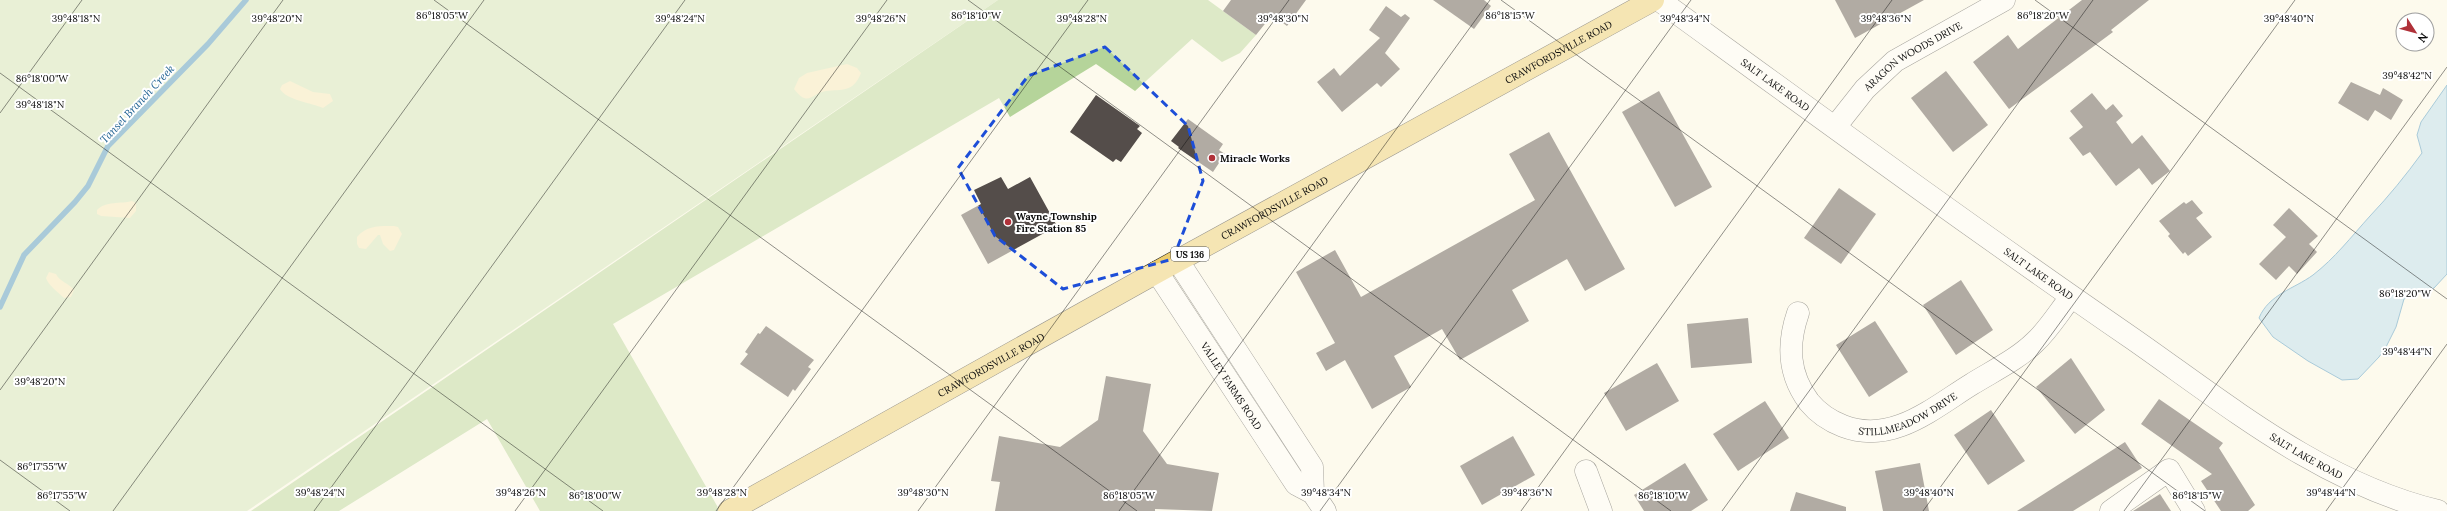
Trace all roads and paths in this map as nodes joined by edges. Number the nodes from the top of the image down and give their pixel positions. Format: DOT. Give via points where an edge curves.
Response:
graph roads {
  1 [pos="1652,0"];
  2 [pos="1659,0"];
  3 [pos="2004,0"];
  4 [pos="1835,127"];
  5 [pos="1178,261"];
  6 [pos="1157,272"];
  7 [pos="2071,297"];
  8 [pos="1798,313"];
  9 [pos="1586,471"];
  10 [pos="1319,502"];
  11 [pos="729,511"];
  12 [pos="1601,511"];
  13 [pos="2111,511"];
  14 [pos="2194,511"];
  15 [pos="2438,511"];
  1 -- 5 [label="main road, CRAWFORDSVILLE ROAD / US 136"];
  2 -- 4 [label="street, SALT LAKE ROAD"];
  3 -- 4 [label="street, ARAGON WOODS DRIVE" via="1895,61 1865,89"];
  4 -- 7 [label="street, SALT LAKE ROAD"];
  5 -- 6 [label="main road, CRAWFORDSVILLE ROAD / US 136"];
  5 -- 10 [label="street, VALLEY FARMS ROAD" via="1312,467"];
  6 -- 10 [label="street, VALLEY FARMS ROAD" via="1296,484"];
  6 -- 11 [label="main road, CRAWFORDSVILLE ROAD / US 136"];
  7 -- 8 [label="street, STILLMEADOW DRIVE" via="2043,334 2019,355 1910,423 1879,432 1854,430 1831,421 1812,405 1802,392 1795,377 1790,354 1792,329"];
  7 -- 15 [label="street, SALT LAKE ROAD" via="2308,459 2368,489"];
  9 -- 12 [label="street"];
  13 -- 14 [label="street" via="2169,470"];
}
